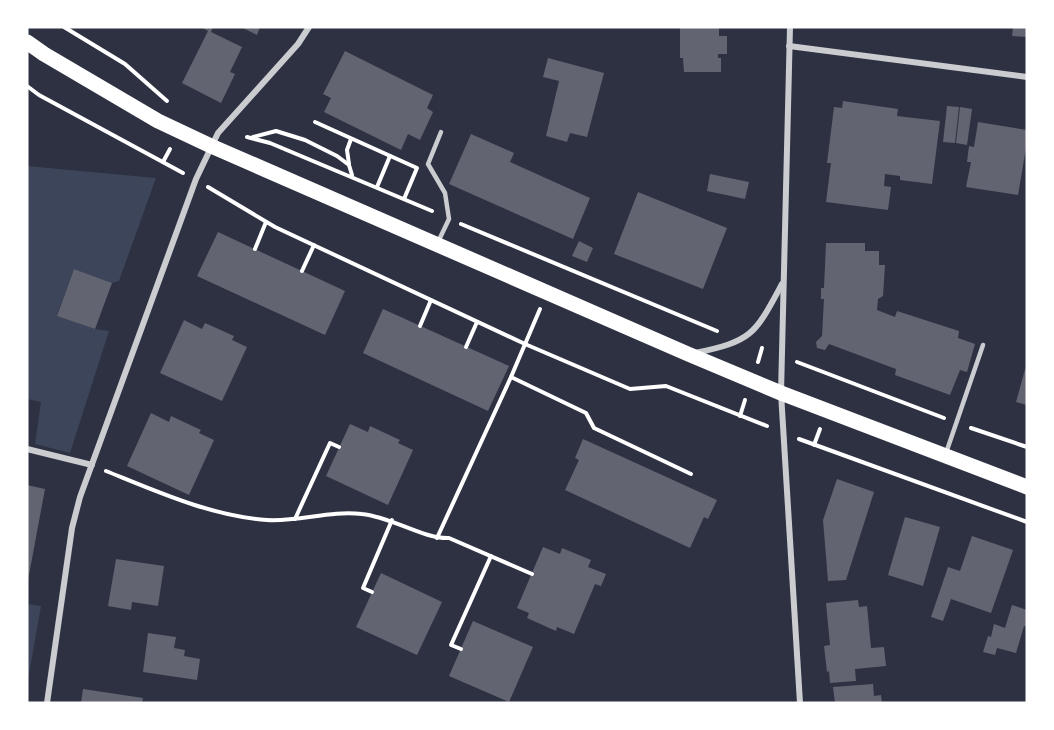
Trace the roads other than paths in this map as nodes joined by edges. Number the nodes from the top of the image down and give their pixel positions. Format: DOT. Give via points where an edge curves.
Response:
graph roads {
  1 [pos="309,27"];
  2 [pos="790,27"];
  3 [pos="27,42"];
  4 [pos="789,46"];
  5 [pos="1027,78"];
  6 [pos="441,132"];
  7 [pos="211,146"];
  8 [pos="437,245"];
  9 [pos="784,281"];
  10 [pos="983,345"];
  11 [pos="688,354"];
  12 [pos="781,393"];
  13 [pos="27,448"];
  14 [pos="945,456"];
  15 [pos="92,465"];
  16 [pos="1027,487"];
  17 [pos="47,703"];
  18 [pos="800,703"];
  1 -- 7 [label="street" via="222,126"];
  2 -- 4 [label="street"];
  3 -- 7 [label="main road" via="149,116"];
  4 -- 5 [label="street"];
  4 -- 9 [label="street"];
  6 -- 8 [label="lane" via="428,164 445,193 449,219"];
  7 -- 8 [label="main road"];
  7 -- 15 [label="street"];
  8 -- 11 [label="main road"];
  9 -- 11 [label="street" via="757,327 742,340"];
  9 -- 12 [label="street"];
  10 -- 14 [label="lane"];
  11 -- 12 [label="main road"];
  12 -- 14 [label="main road"];
  12 -- 18 [label="street"];
  13 -- 15 [label="street"];
  14 -- 16 [label="main road"];
  15 -- 17 [label="street" via="72,528"];
}
